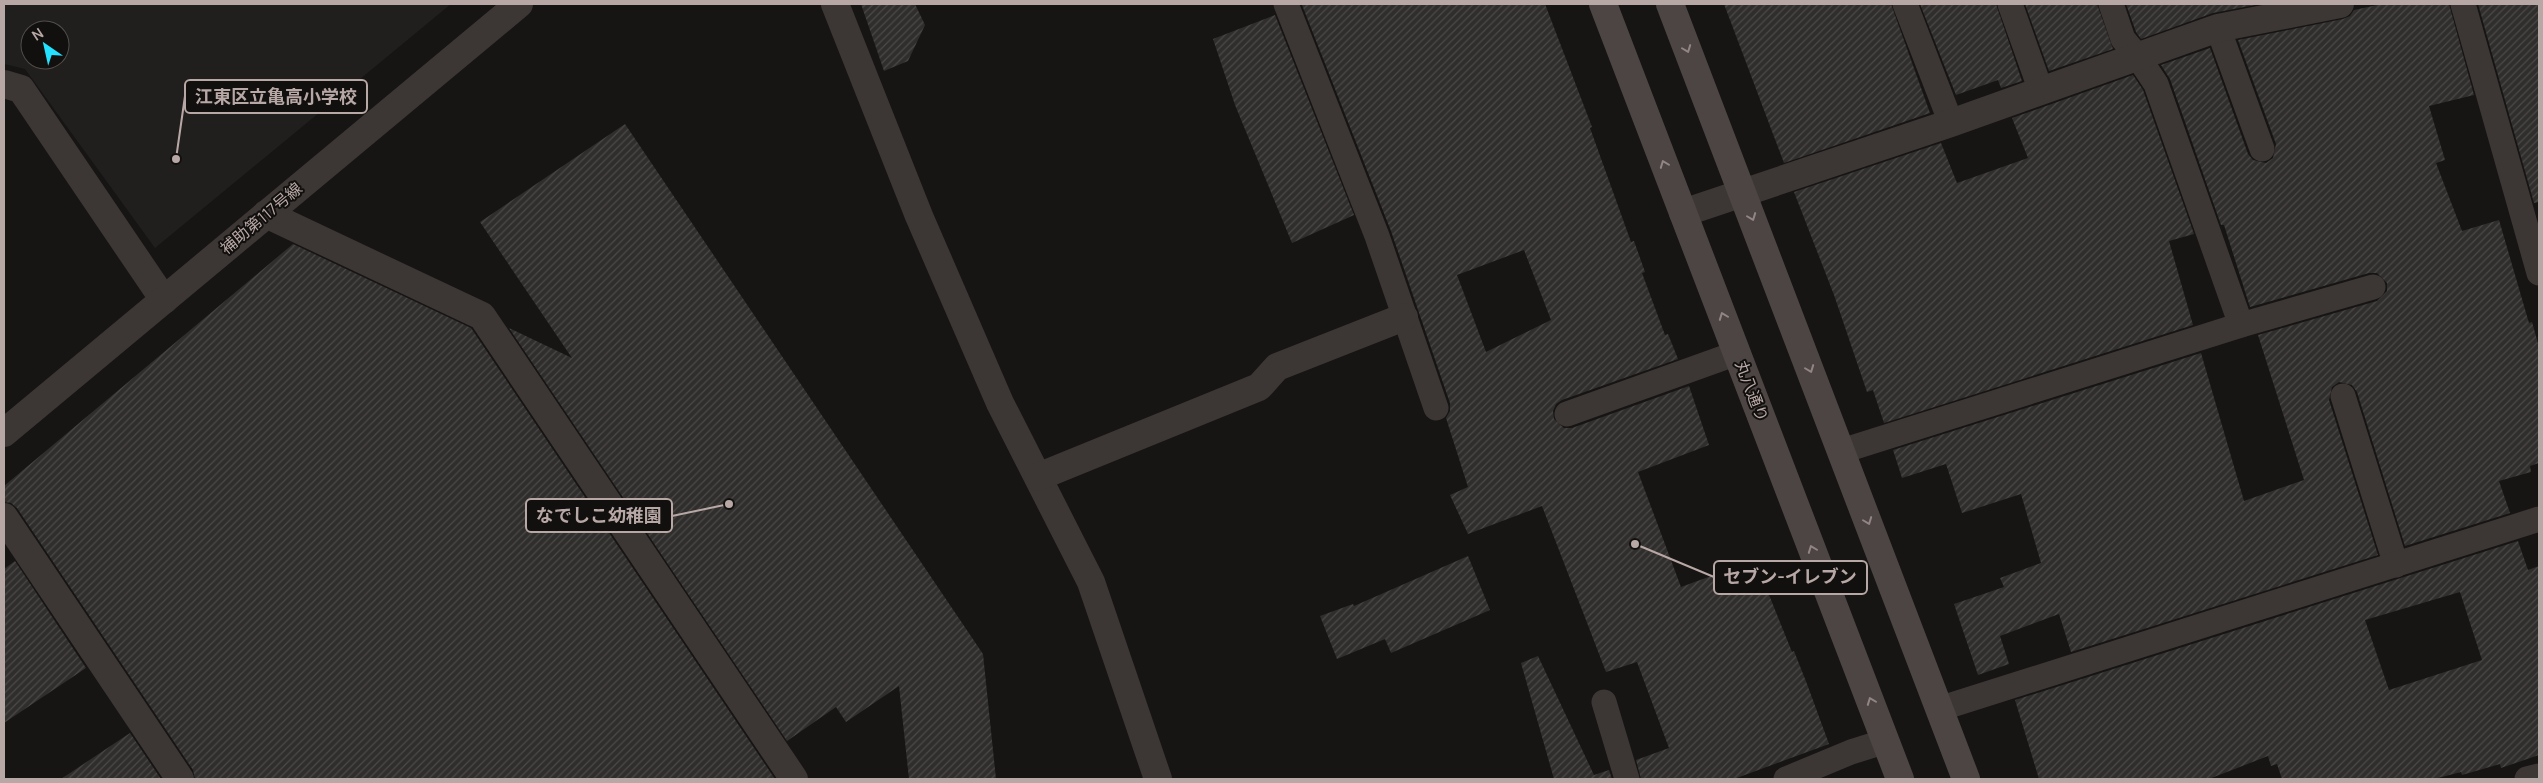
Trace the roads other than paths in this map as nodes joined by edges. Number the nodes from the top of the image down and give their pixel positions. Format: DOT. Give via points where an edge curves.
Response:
graph roads {
  1 [pos="519,4"];
  2 [pos="834,4"];
  3 [pos="1286,4"];
  4 [pos="1603,4"];
  5 [pos="1670,4"];
  6 [pos="1905,4"];
  7 [pos="2010,4"];
  8 [pos="2111,4"];
  9 [pos="2463,4"];
  10 [pos="2324,5"];
  11 [pos="2218,28"];
  12 [pos="2138,57"];
  13 [pos="4,84"];
  14 [pos="2041,91"];
  15 [pos="1951,123"];
  16 [pos="2262,150"];
  17 [pos="1743,192"];
  18 [pos="1683,213"];
  19 [pos="266,214"];
  20 [pos="2539,273"];
  21 [pos="2373,287"];
  22 [pos="164,300"];
  23 [pos="1404,317"];
  24 [pos="2241,325"];
  25 [pos="1737,353"];
  26 [pos="2343,396"];
  27 [pos="1436,408"];
  28 [pos="1567,414"];
  29 [pos="4,433"];
  30 [pos="1842,451"];
  31 [pos="1038,477"];
  32 [pos="4,517"];
  33 [pos="2539,520"];
  34 [pos="2396,565"];
  35 [pos="1604,702"];
  36 [pos="1939,709"];
  37 [pos="1886,742"];
  38 [pos="2539,776"];
  39 [pos="180,779"];
  40 [pos="794,779"];
  41 [pos="1158,779"];
  42 [pos="1627,779"];
  43 [pos="1786,779"];
  44 [pos="1900,779"];
  45 [pos="1966,779"];
  46 [pos="2527,779"];
  1 -- 19 [label="street, 補助第117号線"];
  2 -- 31 [label="street" via="923,225 1000,403"];
  3 -- 23 [label="lane" via="1377,236"];
  18 -- 4 [label="main road, 丸八通り, one-way"];
  5 -- 17 [label="main road, one-way"];
  6 -- 15 [label="lane"];
  7 -- 14 [label="lane"];
  8 -- 12 [label="lane" via="2123,40"];
  9 -- 20 [label="lane"];
  10 -- 11 [label="street"];
  11 -- 12 [label="street"];
  11 -- 16 [label="lane"];
  12 -- 14 [label="street"];
  12 -- 24 [label="lane" via="2156,84"];
  13 -- 22 [label="street" via="21,89"];
  14 -- 15 [label="street"];
  15 -- 17 [label="street"];
  17 -- 18 [label="street"];
  17 -- 30 [label="main road, one-way"];
  25 -- 18 [label="main road, 丸八通り, one-way"];
  19 -- 22 [label="street, 補助第117号線"];
  19 -- 40 [label="street" via="482,316"];
  21 -- 24 [label="lane"];
  22 -- 29 [label="street, 補助第117号線"];
  23 -- 27 [label="lane"];
  23 -- 31 [label="street" via="1277,367 1258,388"];
  24 -- 30 [label="lane"];
  25 -- 28 [label="lane"];
  37 -- 25 [label="main road, 丸八通り, one-way"];
  26 -- 34 [label="lane"];
  30 -- 36 [label="main road, one-way"];
  31 -- 41 [label="street" via="1091,582"];
  32 -- 39 [label="street"];
  33 -- 34 [label="lane"];
  34 -- 36 [label="lane"];
  35 -- 42 [label="lane"];
  36 -- 45 [label="main road"];
  37 -- 43 [label="lane" via="1851,752"];
  37 -- 44 [label="main road, 丸八通り"];
  38 -- 46 [label="lane"];
}
